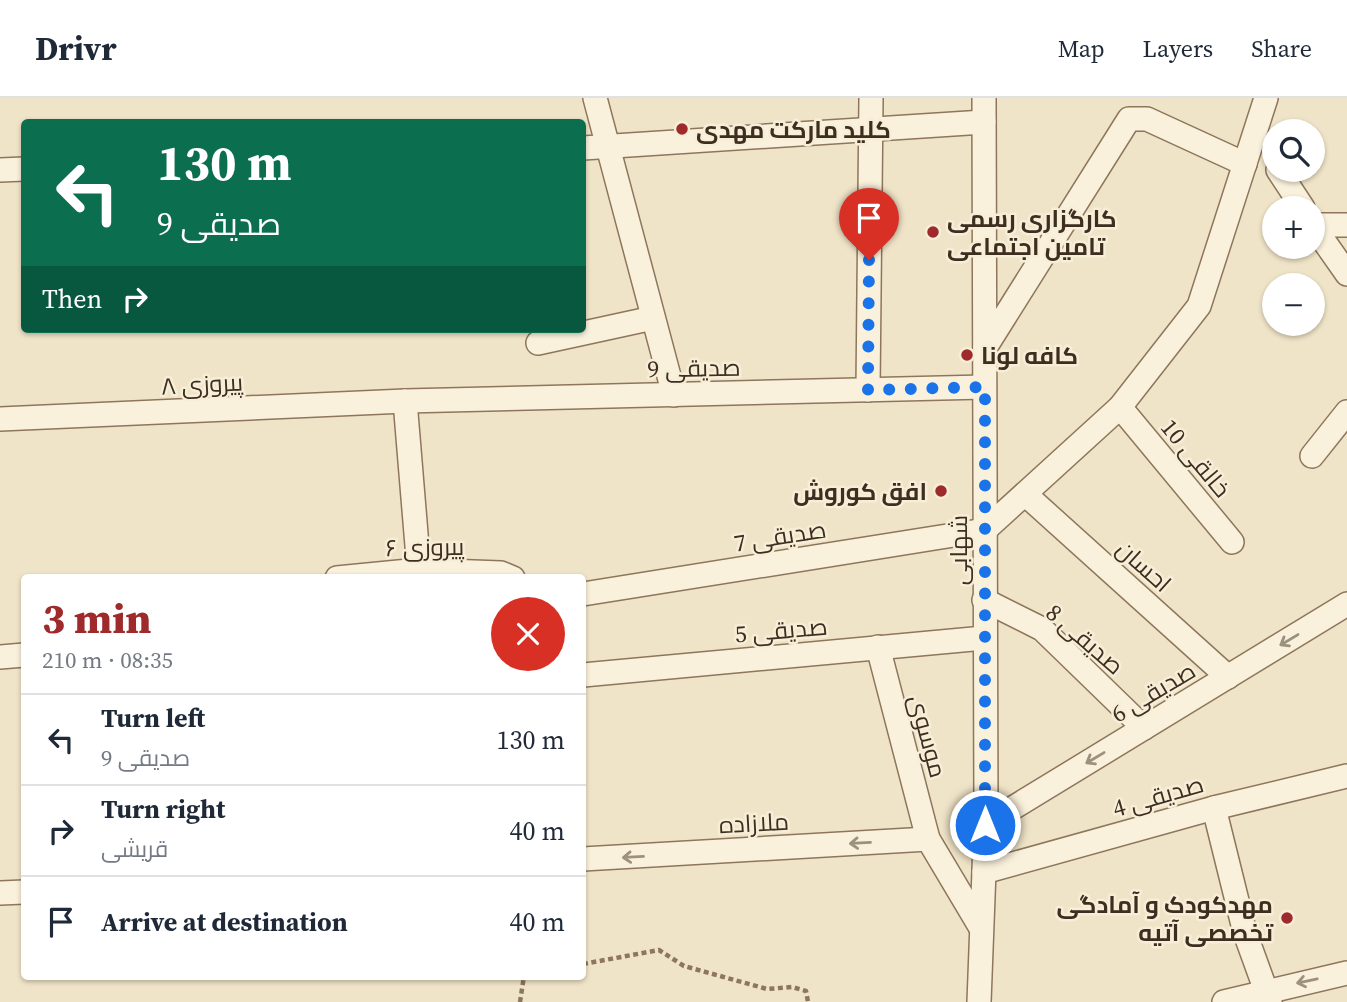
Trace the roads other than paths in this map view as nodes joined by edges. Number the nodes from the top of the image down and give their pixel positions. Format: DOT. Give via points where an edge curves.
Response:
graph roads {
  1 [pos="594,98"];
  2 [pos="871,98"];
  3 [pos="984,98"];
  4 [pos="1266,98"];
  5 [pos="984,122"];
  6 [pos="871,129"];
  7 [pos="1255,135"];
  8 [pos="1262,146"];
  9 [pos="607,147"];
  10 [pos="586,148"];
  11 [pos="586,157"];
  12 [pos="1245,164"];
  13 [pos="21,169"];
  14 [pos="0,170"];
  15 [pos="1325,221"];
  16 [pos="1347,225"];
  17 [pos="1325,241"];
  18 [pos="1347,274"];
  19 [pos="653,318"];
  20 [pos="584,333"];
  21 [pos="586,333"];
  22 [pos="538,343"];
  23 [pos="985,348"];
  24 [pos="985,387"];
  25 [pos="868,390"];
  26 [pos="674,395"];
  27 [pos="405,401"];
  28 [pos="1119,408"];
  29 [pos="1347,412"];
  30 [pos="0,419"];
  31 [pos="1312,456"];
  32 [pos="1025,494"];
  33 [pos="985,530"];
  34 [pos="1232,542"];
  35 [pos="419,570"];
  36 [pos="378,574"];
  37 [pos="503,574"];
  38 [pos="586,594"];
  39 [pos="984,600"];
  40 [pos="1347,604"];
  41 [pos="984,638"];
  42 [pos="877,647"];
  43 [pos="21,655"];
  44 [pos="0,657"];
  45 [pos="586,675"];
  46 [pos="1228,677"];
  47 [pos="1144,728"];
  48 [pos="1347,776"];
  49 [pos="1214,807"];
  50 [pos="985,825"];
  51 [pos="928,839"];
  52 [pos="586,859"];
  53 [pos="984,872"];
  54 [pos="21,892"];
  55 [pos="0,893"];
  56 [pos="981,928"];
  57 [pos="1347,973"];
  58 [pos="1268,996"];
  59 [pos="979,1002"];
  60 [pos="1224,1002"];
  1 -- 9 [label="street"];
  2 -- 6 [label="street"];
  3 -- 5 [label="street, شهابی"];
  4 -- 7 [label="street"];
  5 -- 6 [label="street"];
  5 -- 23 [label="street, شهابی"];
  6 -- 9 [label="street"];
  6 -- 25 [label="street"];
  7 -- 8 [label="street"];
  7 -- 12 [label="street"];
  9 -- 10 [label="street"];
  9 -- 11 [label="street"];
  9 -- 19 [label="street"];
  12 -- 23 [label="street" via="1147,118 1129,119"];
  12 -- 28 [label="street" via="1199,306"];
  13 -- 14 [label="street"];
  15 -- 16 [label="street"];
  17 -- 18 [label="street"];
  19 -- 21 [label="street"];
  19 -- 26 [label="street"];
  20 -- 22 [label="street"];
  23 -- 24 [label="street, شهابی"];
  24 -- 25 [label="street, صدیقی 9"];
  24 -- 33 [label="street, شهابی"];
  25 -- 26 [label="street, صدیقی 9"];
  26 -- 27 [label="street, صدیقی 9"];
  27 -- 30 [label="street, پیروزی ٨"];
  27 -- 35 [label="street"];
  28 -- 32 [label="street"];
  28 -- 34 [label="street, خالقی 10"];
  29 -- 31 [label="street"];
  32 -- 33 [label="street"];
  32 -- 46 [label="street, احسان"];
  33 -- 38 [label="street, صدیقی 7"];
  33 -- 39 [label="street, شهابی"];
  35 -- 36 [label="street, پیروزی ۶"];
  35 -- 37 [label="street, پیروزی ۶"];
  39 -- 41 [label="street, شهابی"];
  39 -- 47 [label="street, صدیقی 8" via="1042,629"];
  40 -- 46 [label="street, صدیقی 6, one-way"];
  41 -- 42 [label="street, صدیقی 5"];
  41 -- 50 [label="street, شهابی"];
  42 -- 45 [label="street, صدیقی 5"];
  42 -- 51 [label="street, موسوی"];
  43 -- 44 [label="street"];
  46 -- 47 [label="street, صدیقی 6"];
  47 -- 50 [label="street, صدیقی 6, one-way"];
  48 -- 49 [label="street, صدیقی 4"];
  49 -- 53 [label="street, صدیقی 4"];
  49 -- 58 [label="street" via="1245,933"];
  50 -- 53 [label="street, شهابی"];
  51 -- 52 [label="street, ملازاده, one-way"];
  51 -- 56 [label="street, موسوی"];
  53 -- 56 [label="street, شهابی"];
  54 -- 55 [label="street"];
  56 -- 59 [label="street, شهابی"];
  57 -- 58 [label="street, one-way"];
  58 -- 60 [label="street"];
}
